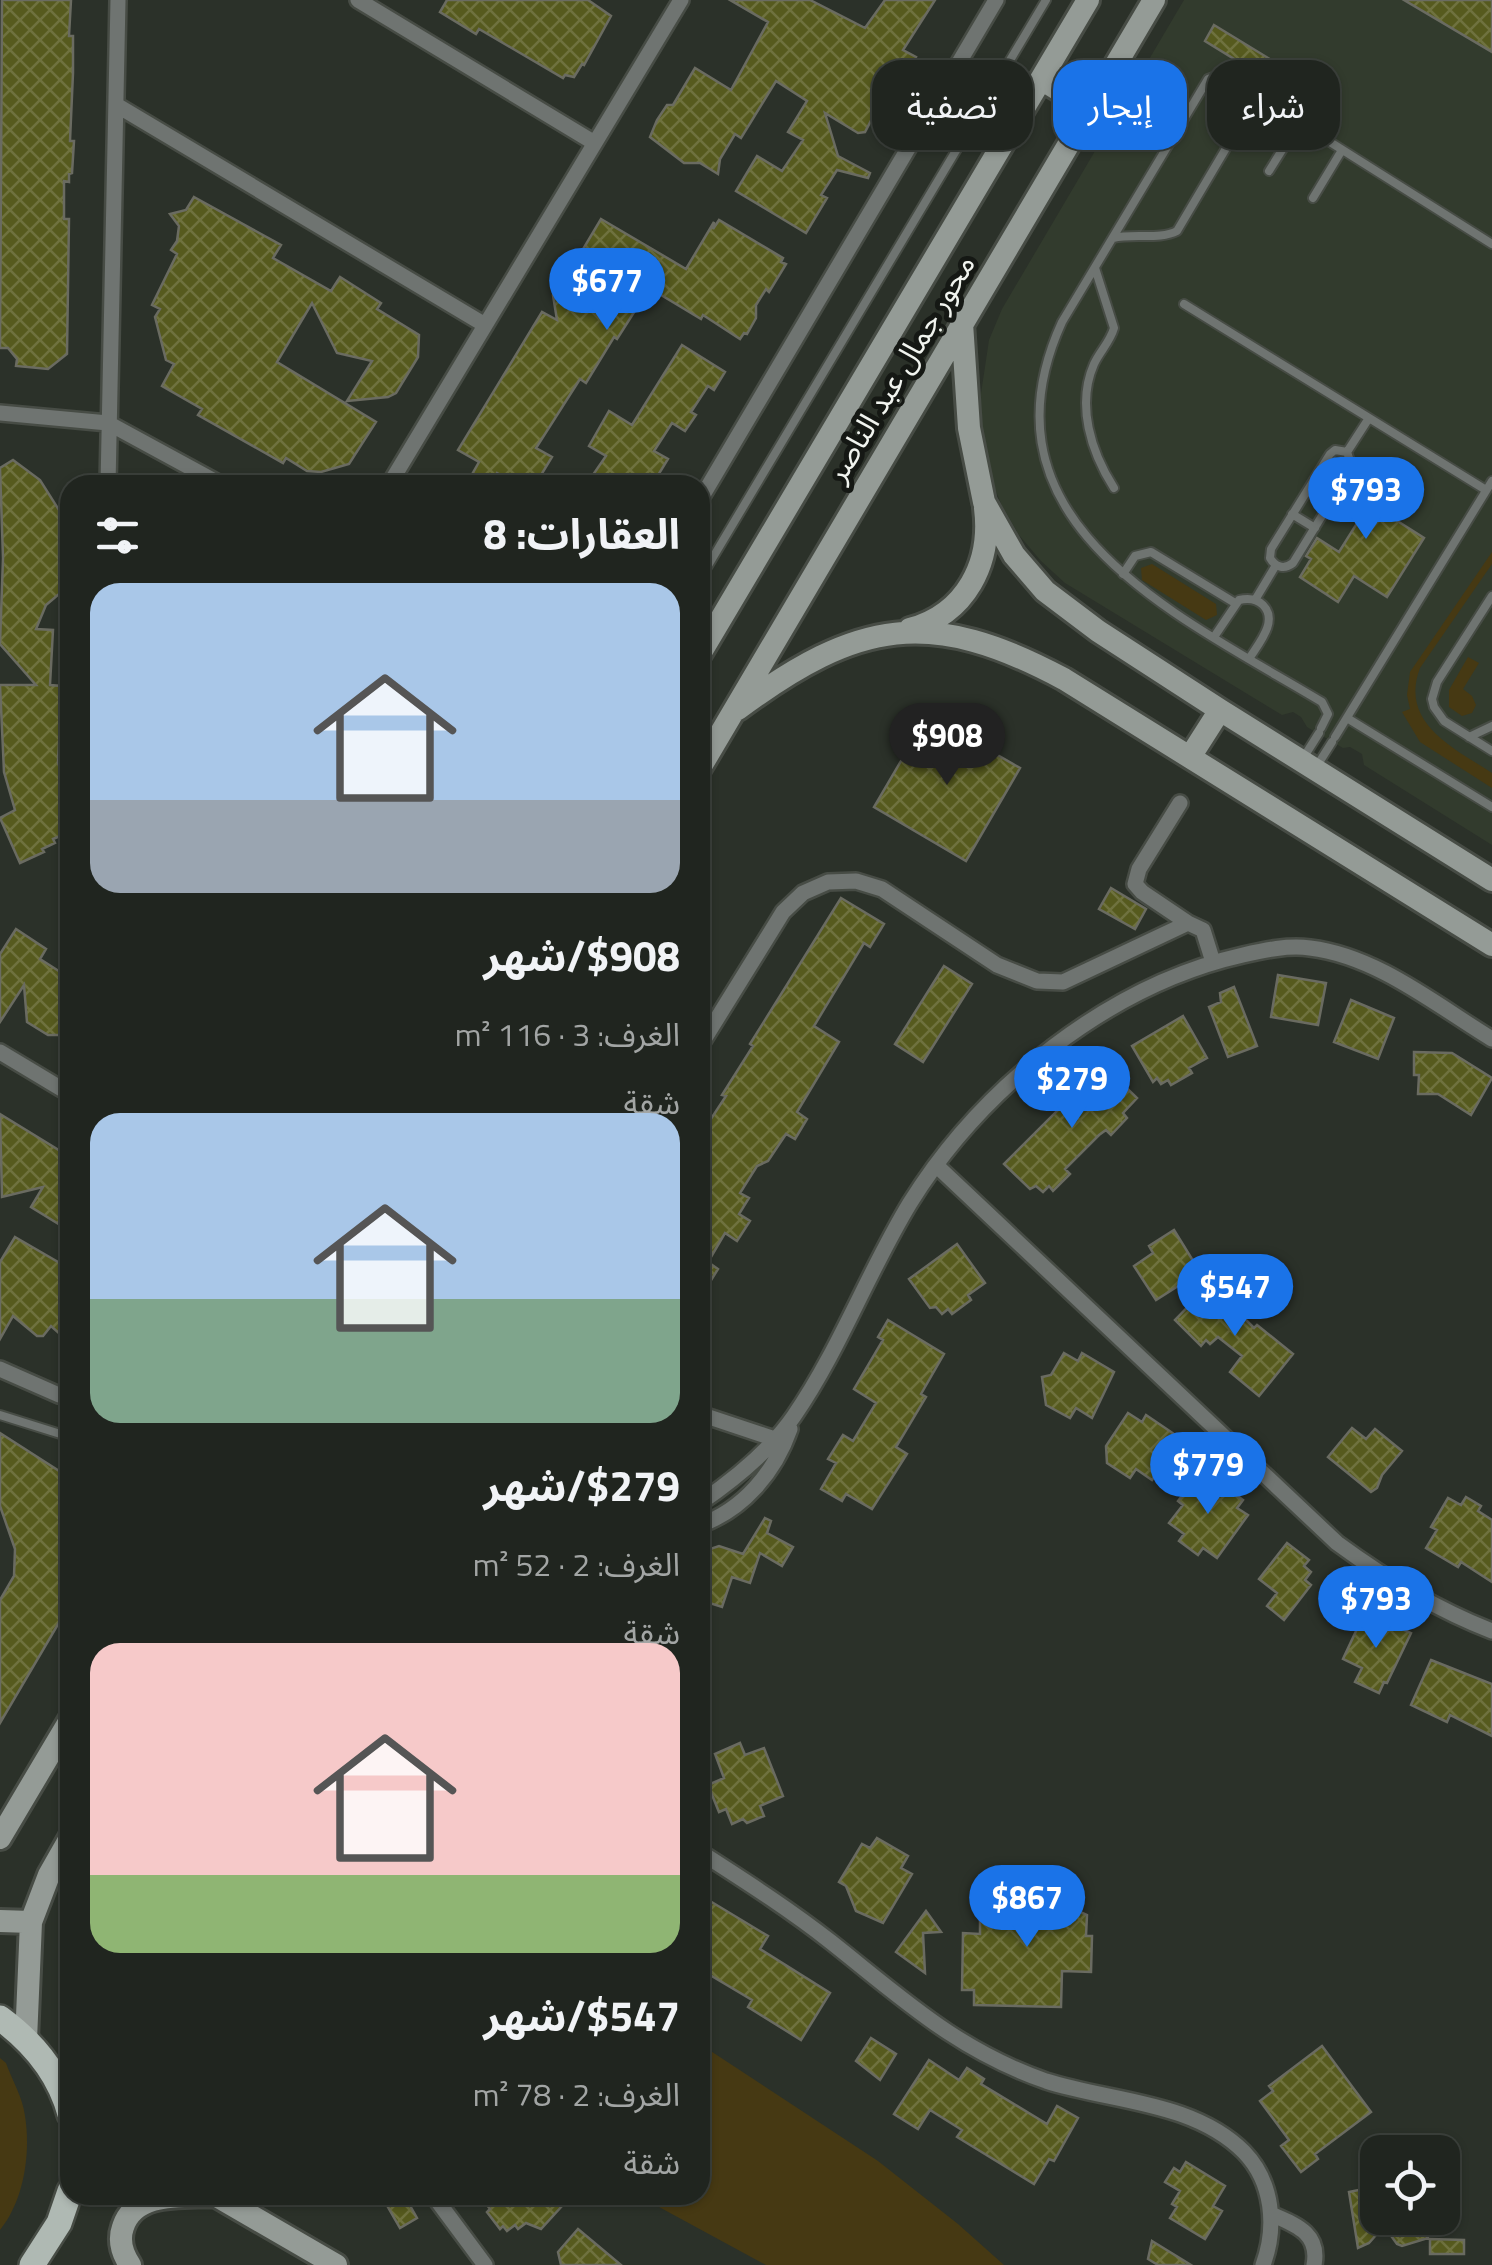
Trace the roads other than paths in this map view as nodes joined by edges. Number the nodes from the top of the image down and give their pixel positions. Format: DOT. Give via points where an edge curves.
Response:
graph roads {
  1 [pos="118,0"];
  2 [pos="358,0"];
  3 [pos="680,0"];
  4 [pos="996,0"];
  5 [pos="1046,0"];
  6 [pos="1088,0"];
  7 [pos="1154,0"];
  8 [pos="1119,60"];
  9 [pos="1041,80"];
  10 [pos="1207,81"];
  11 [pos="1053,87"];
  12 [pos="118,106"];
  13 [pos="593,142"];
  14 [pos="1065,150"];
  15 [pos="1224,150"];
  16 [pos="1282,150"];
  17 [pos="1342,150"];
  18 [pos="1269,170"];
  19 [pos="1313,198"];
  20 [pos="1113,238"];
  21 [pos="1492,244"];
  22 [pos="1095,268"];
  23 [pos="1184,304"];
  24 [pos="962,322"];
  25 [pos="485,325"];
  26 [pos="0,412"];
  27 [pos="1369,418"];
  28 [pos="108,423"];
  29 [pos="1347,452"];
  30 [pos="108,475"];
  31 [pos="204,475"];
  32 [pos="396,475"];
  33 [pos="1492,481"];
  34 [pos="710,483"];
  35 [pos="1114,488"];
  36 [pos="1486,490"];
  37 [pos="1307,491"];
  38 [pos="984,502"];
  39 [pos="1329,504"];
  40 [pos="1292,514"];
  41 [pos="1315,528"];
  42 [pos="710,562"];
  43 [pos="1276,565"];
  44 [pos="1123,574"];
  45 [pos="1492,596"];
  46 [pos="1255,600"];
  47 [pos="1235,603"];
  48 [pos="897,632"];
  49 [pos="710,637"];
  50 [pos="1214,637"];
  51 [pos="1249,659"];
  52 [pos="1220,710"];
  53 [pos="732,714"];
  54 [pos="1347,718"];
  55 [pos="1492,726"];
  56 [pos="1469,736"];
  57 [pos="1268,740"];
  58 [pos="710,751"];
  59 [pos="1492,751"];
  60 [pos="1307,752"];
  61 [pos="1190,757"];
  62 [pos="1320,761"];
  63 [pos="1180,802"];
  64 [pos="1372,805"];
  65 [pos="1492,807"];
  66 [pos="1492,880"];
  67 [pos="1188,923"];
  68 [pos="1492,944"];
  69 [pos="1213,962"];
  70 [pos="710,1030"];
  71 [pos="1492,1039"];
  72 [pos="0,1052"];
  73 [pos="60,1088"];
  74 [pos="937,1166"];
  75 [pos="0,1369"];
  76 [pos="60,1394"];
  77 [pos="0,1415"];
  78 [pos="710,1417"];
  79 [pos="793,1418"];
  80 [pos="60,1433"];
  81 [pos="776,1439"];
  82 [pos="710,1495"];
  83 [pos="710,1520"];
  84 [pos="1492,1631"];
  85 [pos="60,1737"];
  86 [pos="0,1838"];
  87 [pos="60,1855"];
  88 [pos="710,1859"];
  89 [pos="0,1921"];
  90 [pos="31,1922"];
  91 [pos="0,2018"];
  92 [pos="26,2040"];
  93 [pos="60,2088"];
  94 [pos="65,2205"];
  95 [pos="140,2205"];
  96 [pos="232,2205"];
  97 [pos="439,2205"];
  98 [pos="1271,2214"];
  99 [pos="32,2265"];
  100 [pos="130,2265"];
  101 [pos="336,2265"];
  102 [pos="484,2265"];
  103 [pos="1263,2265"];
  104 [pos="1314,2265"];
  1 -- 12 [label="street"];
  2 -- 13 [label="street"];
  3 -- 13 [label="street"];
  4 -- 34 [label="street"];
  5 -- 42 [label="lane"];
  6 -- 9 [label="main road, محور جمال عبد الناصر"];
  7 -- 8 [label="main road, محور جمال عبد الناصر"];
  9 -- 11 [label="main road"];
  9 -- 49 [label="main road, محور جمال عبد الناصر"];
  10 -- 20 [label="lane"];
  12 -- 25 [label="street"];
  12 -- 28 [label="street"];
  13 -- 25 [label="street"];
  14 -- 24 [label="main road, محور جمال عبد الناصر"];
  15 -- 20 [label="lane" via="1170,235"];
  16 -- 18 [label="lane"];
  17 -- 19 [label="lane"];
  17 -- 21 [label="lane"];
  20 -- 22 [label="lane"];
  22 -- 35 [label="lane" via="1114,328 1093,366 1086,404 1094,447"];
  22 -- 44 [label="lane" via="1052,345 1041,389 1041,435 1064,508"];
  23 -- 27 [label="lane"];
  24 -- 38 [label="main road" via="969,428"];
  24 -- 53 [label="main road, محور جمال عبد الناصر"];
  25 -- 32 [label="street"];
  26 -- 28 [label="street"];
  27 -- 29 [label="lane"];
  27 -- 36 [label="lane"];
  28 -- 30 [label="street"];
  28 -- 31 [label="street"];
  29 -- 37 [label="lane" via="1330,454"];
  29 -- 39 [label="lane" via="1352,467"];
  33 -- 36 [label="lane"];
  36 -- 54 [label="lane"];
  37 -- 39 [label="lane"];
  37 -- 40 [label="lane"];
  38 -- 48 [label="main road" via="988,531 970,587 926,625"];
  38 -- 52 [label="main road" via="1014,555 1046,591"];
  39 -- 41 [label="lane"];
  40 -- 41 [label="lane"];
  40 -- 43 [label="lane" via="1271,549"];
  41 -- 43 [label="lane" via="1292,564"];
  43 -- 46 [label="lane"];
  44 -- 47 [label="lane" via="1135,556 1151,552"];
  44 -- 50 [label="lane"];
  45 -- 56 [label="lane" via="1433,690 1438,715"];
  46 -- 47 [label="lane"];
  46 -- 51 [label="lane" via="1269,620"];
  47 -- 50 [label="lane"];
  48 -- 53 [label="main road" via="842,645"];
  48 -- 61 [label="main road" via="952,635 1003,649"];
  50 -- 51 [label="lane"];
  51 -- 60 [label="lane" via="1322,702 1328,714"];
  52 -- 57 [label="main road"];
  52 -- 61 [label="main road"];
  53 -- 58 [label="main road, محور جمال عبد الناصر"];
  54 -- 62 [label="lane"];
  54 -- 65 [label="lane"];
  55 -- 56 [label="lane"];
  56 -- 59 [label="lane"];
  57 -- 60 [label="lane"];
  57 -- 64 [label="main road"];
  60 -- 62 [label="lane"];
  61 -- 68 [label="main road"];
  62 -- 64 [label="lane" via="1366,789"];
  63 -- 67 [label="street" via="1135,884"];
  64 -- 66 [label="main road"];
  67 -- 69 [label="street" via="1203,930"];
  67 -- 70 [label="street" via="1063,982 1037,981 997,965 882,889 828,882 782,912"];
  69 -- 71 [label="street" via="1271,948 1345,955"];
  69 -- 74 [label="street" via="1106,1011 1068,1037 998,1097"];
  72 -- 73 [label="street"];
  74 -- 79 [label="street" via="887,1243"];
  74 -- 84 [label="street" via="1337,1543 1412,1594"];
  75 -- 76 [label="street"];
  77 -- 80 [label="lane"];
  78 -- 81 [label="street"];
  79 -- 81 [label="street"];
  79 -- 83 [label="street" via="758,1485"];
  81 -- 82 [label="street"];
  85 -- 86 [label="main road"];
  87 -- 90 [label="main road"];
  88 -- 98 [label="street" via="972,2048 1046,2080 1183,2115 1226,2138 1258,2171"];
  89 -- 90 [label="main road"];
  90 -- 92 [label="main road"];
  91 -- 92 [label="main road"];
  92 -- 93 [label="main road"];
  94 -- 99 [label="main road"];
  95 -- 100 [label="main road" via="120,2236"];
  96 -- 101 [label="main road"];
  97 -- 102 [label="street"];
  98 -- 103 [label="street"];
  98 -- 104 [label="street" via="1309,2235"];
}
